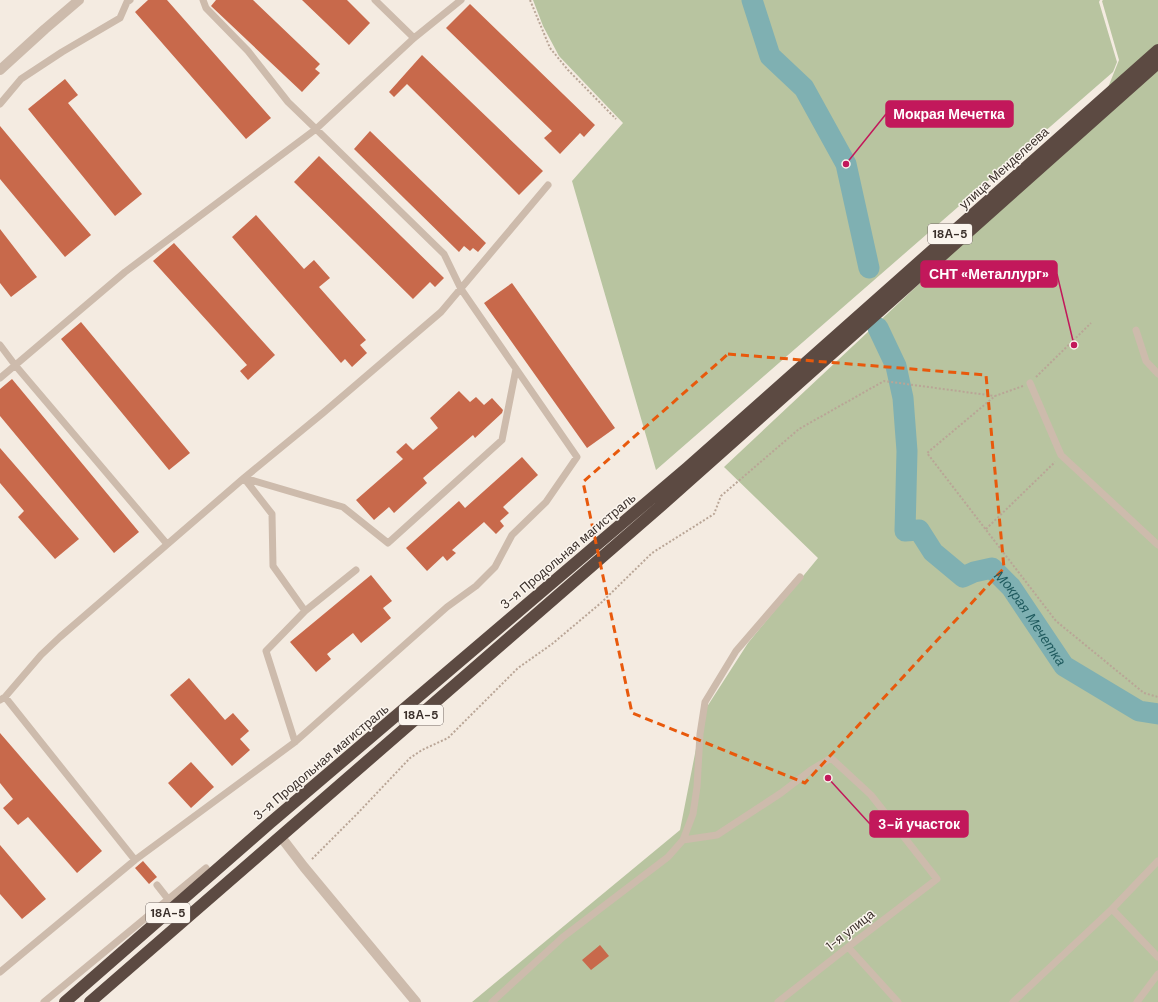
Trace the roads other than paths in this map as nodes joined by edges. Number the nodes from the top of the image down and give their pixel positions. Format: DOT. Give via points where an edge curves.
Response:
graph roads {
  1 [pos="79,0"];
  2 [pos="130,0"];
  3 [pos="203,0"];
  4 [pos="375,0"];
  5 [pos="461,0"];
  6 [pos="414,38"];
  7 [pos="1158,50"];
  8 [pos="1158,63"];
  9 [pos="0,70"];
  10 [pos="0,104"];
  11 [pos="316,129"];
  12 [pos="548,185"];
  13 [pos="461,289"];
  14 [pos="1136,330"];
  15 [pos="0,345"];
  16 [pos="15,365"];
  17 [pos="516,369"];
  18 [pos="1158,374"];
  19 [pos="0,378"];
  20 [pos="1030,383"];
  21 [pos="747,423"];
  22 [pos="244,478"];
  23 [pos="167,544"];
  24 [pos="1158,545"];
  25 [pos="356,570"];
  26 [pos="800,577"];
  27 [pos="305,611"];
  28 [pos="2,699"];
  29 [pos="295,742"];
  30 [pos="281,837"];
  31 [pos="684,840"];
  32 [pos="135,860"];
  33 [pos="1158,861"];
  34 [pos="206,868"];
  35 [pos="157,886"];
  36 [pos="168,898"];
  37 [pos="1112,909"];
  38 [pos="848,947"];
  39 [pos="1158,957"];
  40 [pos="0,972"];
  41 [pos="1158,974"];
  42 [pos="44,1002"];
  43 [pos="65,1002"];
  44 [pos="90,1002"];
  45 [pos="416,1002"];
  46 [pos="492,1002"];
  47 [pos="778,1002"];
  48 [pos="898,1002"];
  49 [pos="1012,1002"];
  50 [pos="1137,1002"];
  1 -- 9 [label="street"];
  2 -- 10 [label="lane" via="120,18 22,79"];
  3 -- 11 [label="lane" via="206,8 248,51 288,102"];
  4 -- 6 [label="lane"];
  5 -- 6 [label="lane"];
  6 -- 11 [label="lane"];
  7 -- 21 [label="highway, улица Менделеева / 18А-5"];
  8 -- 21 [label="highway, улица Менделеева / 18А-5"];
  11 -- 13 [label="lane" via="444,254"];
  11 -- 16 [label="lane" via="125,272"];
  12 -- 13 [label="lane"];
  13 -- 17 [label="lane"];
  13 -- 22 [label="lane" via="441,312"];
  14 -- 18 [label="lane" via="1146,361"];
  15 -- 16 [label="lane"];
  16 -- 19 [label="lane"];
  16 -- 23 [label="lane"];
  17 -- 22 [label="lane" via="502,440 388,543 343,507"];
  17 -- 29 [label="lane" via="577,457 546,502 512,535 495,567"];
  20 -- 24 [label="lane" via="1061,455"];
  21 -- 30 [label="highway, 3-я Продольная магистраль / 18А-5" via="526,625"];
  21 -- 43 [label="highway, 3-я Продольная магистраль / 18А-5" via="687,468 270,823"];
  22 -- 23 [label="lane"];
  22 -- 27 [label="lane" via="272,514 273,566"];
  23 -- 28 [label="lane" via="60,637"];
  25 -- 27 [label="lane"];
  26 -- 31 [label="lane" via="736,651 705,702 693,814"];
  27 -- 29 [label="lane" via="266,651"];
  28 -- 32 [label="lane"];
  29 -- 32 [label="lane"];
  30 -- 44 [label="highway, 3-я Продольная магистраль / 18А-5"];
  30 -- 45 [label="street"];
  31 -- 38 [label="lane, 1-я улица" via="717,835 831,758 871,796 937,879"];
  31 -- 46 [label="lane" via="668,857 563,937"];
  32 -- 40 [label="lane"];
  33 -- 37 [label="lane"];
  34 -- 36 [label="lane"];
  35 -- 36 [label="lane"];
  36 -- 42 [label="lane"];
  37 -- 39 [label="lane"];
  37 -- 49 [label="lane"];
  38 -- 47 [label="lane, 1-я улица"];
  38 -- 48 [label="lane"];
  41 -- 50 [label="lane"];
}
